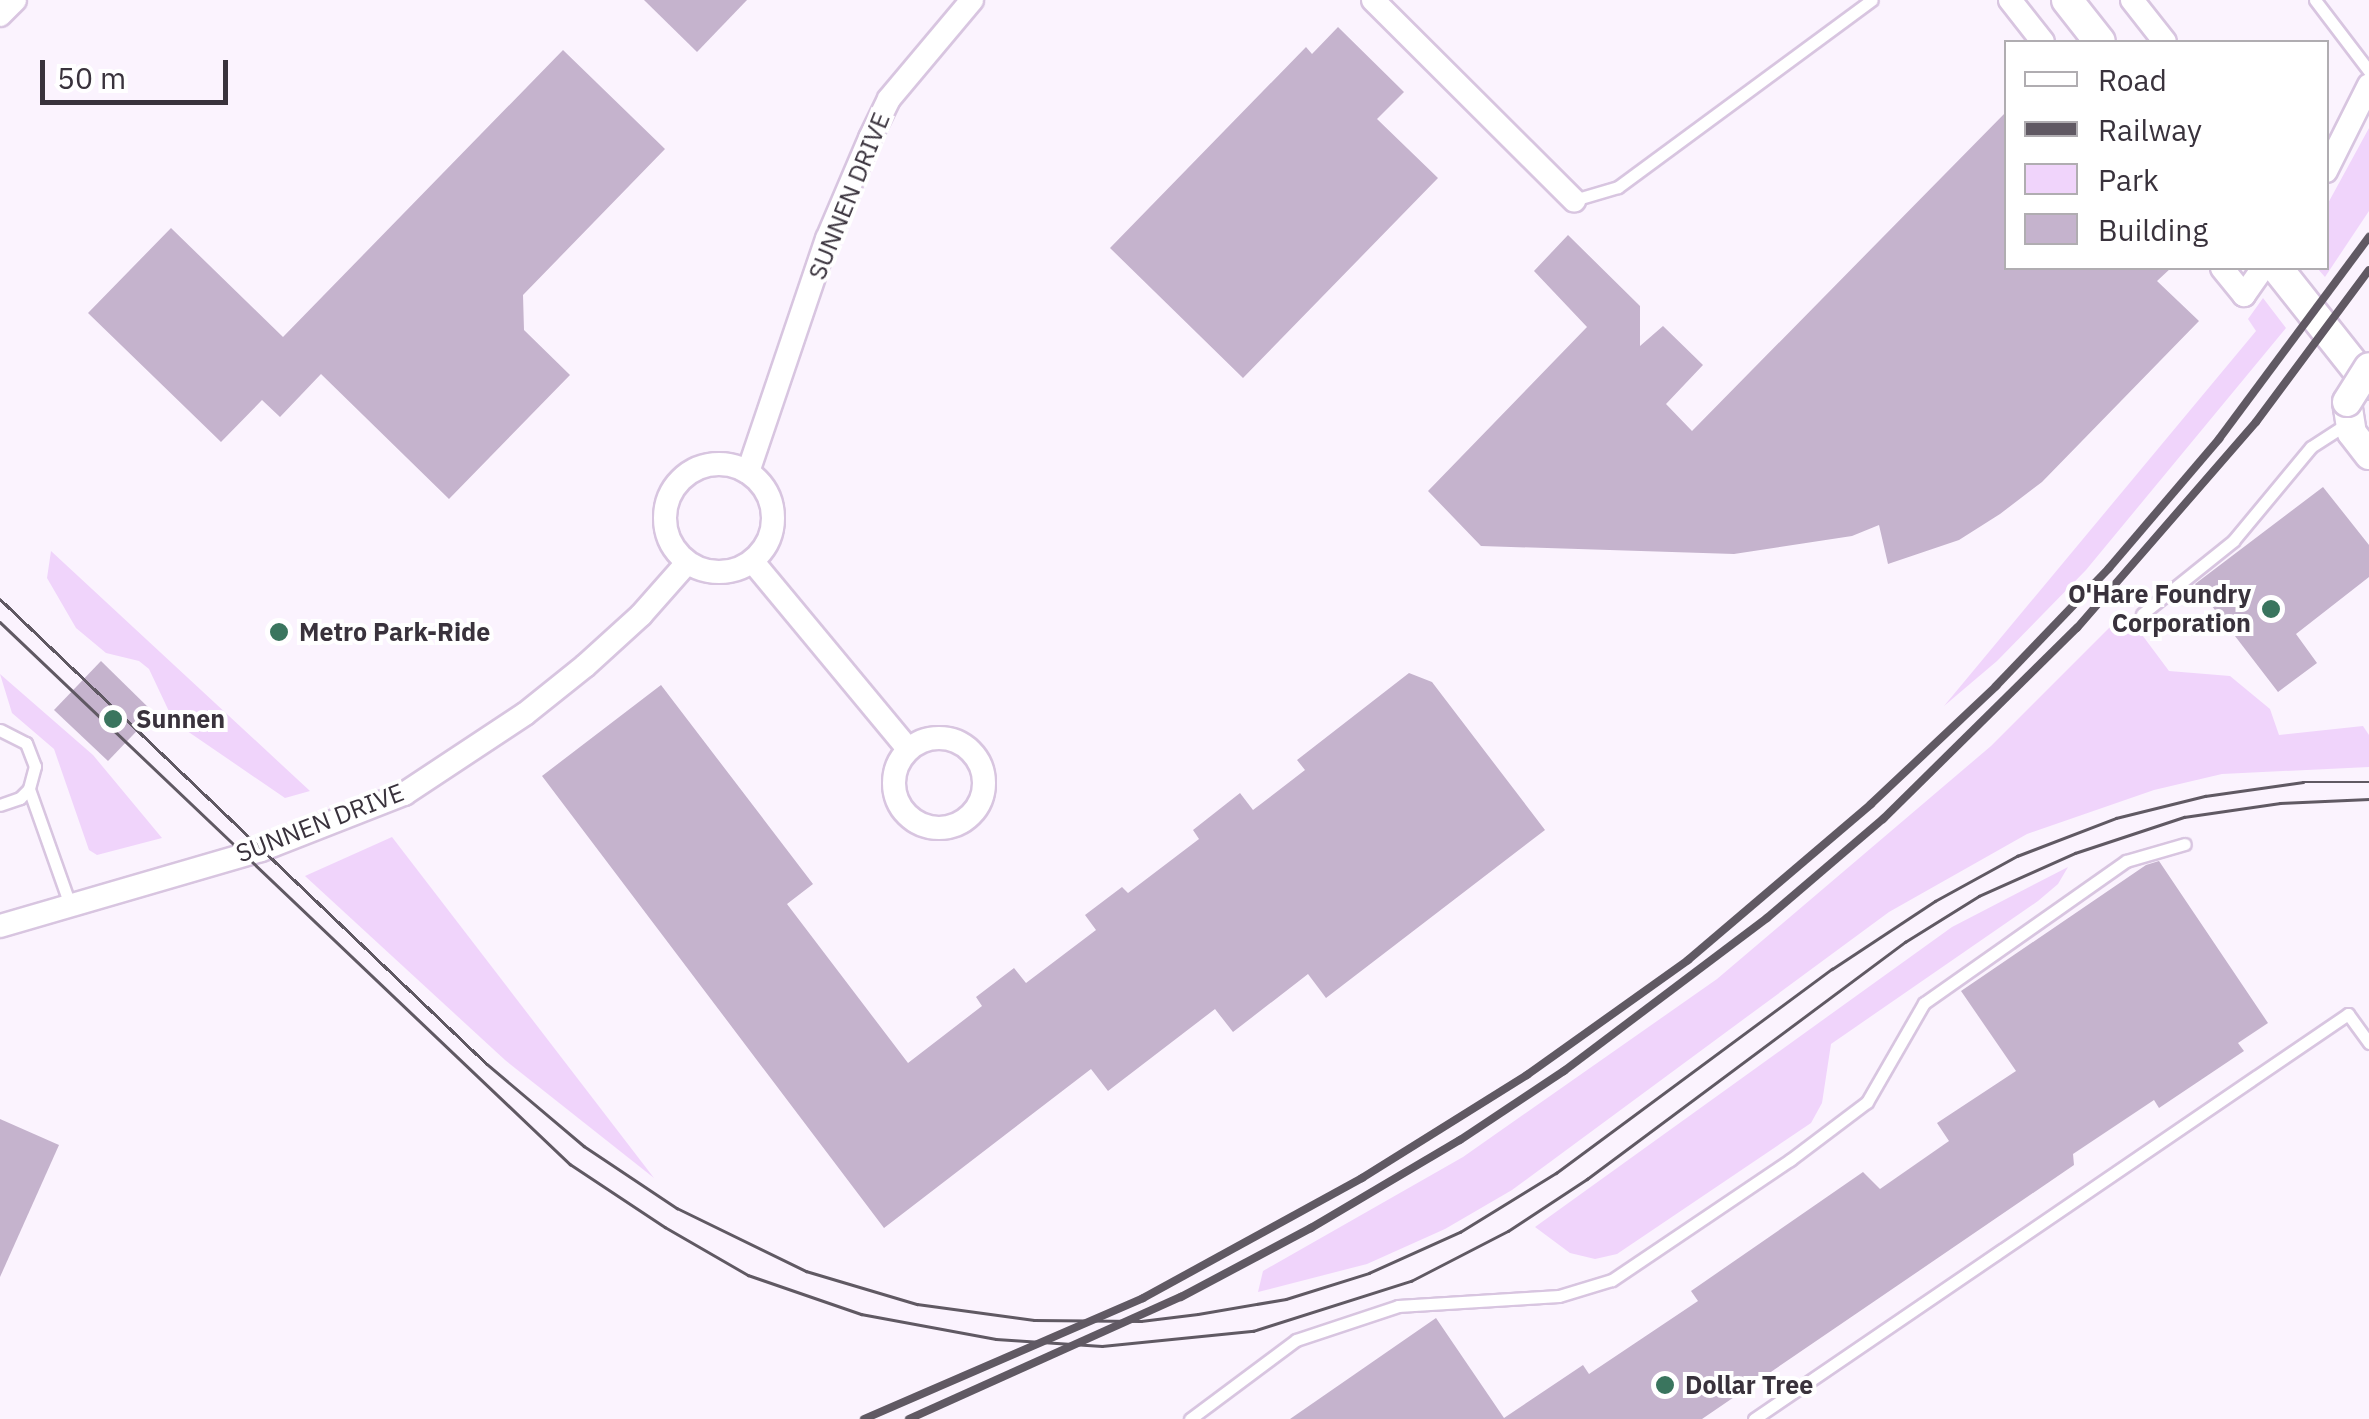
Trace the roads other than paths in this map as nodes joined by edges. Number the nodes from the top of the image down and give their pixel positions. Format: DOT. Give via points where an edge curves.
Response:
graph roads {
  1 [pos="15,0"];
  2 [pos="972,0"];
  3 [pos="1373,0"];
  4 [pos="1872,0"];
  5 [pos="2010,0"];
  6 [pos="2067,0"];
  7 [pos="2132,0"];
  8 [pos="2316,0"];
  9 [pos="0,15"];
  10 [pos="2042,40"];
  11 [pos="2098,40"];
  12 [pos="2163,40"];
  13 [pos="2369,70"];
  14 [pos="2369,84"];
  15 [pos="2329,165"];
  16 [pos="1574,200"];
  17 [pos="2229,270"];
  18 [pos="2259,278"];
  19 [pos="2369,366"];
  20 [pos="2355,403"];
  21 [pos="2369,455"];
  22 [pos="748,472"];
  23 [pos="753,562"];
  24 [pos="687,563"];
  25 [pos="2142,614"];
  26 [pos="0,730"];
  27 [pos="908,749"];
  28 [pos="29,789"];
  29 [pos="0,804"];
  30 [pos="2185,844"];
  31 [pos="70,905"];
  32 [pos="0,926"];
  33 [pos="2369,1043"];
  34 [pos="1190,1419"];
  35 [pos="1754,1419"];
  1 -- 9 [label="street"];
  2 -- 22 [label="street, SUNNEN DRIVE" via="889,99 870,138 827,240"];
  3 -- 16 [label="street"];
  4 -- 16 [label="lane" via="1618,188"];
  5 -- 10 [label="street"];
  6 -- 11 [label="main road"];
  7 -- 12 [label="street"];
  8 -- 13 [label="lane"];
  14 -- 15 [label="street"];
  17 -- 18 [label="street"];
  18 -- 20 [label="main road"];
  19 -- 20 [label="street, bridge"];
  20 -- 21 [label="street"];
  20 -- 25 [label="lane" via="2232,541"];
  22 -- 23 [label="street" via="766,490 774,515 769,541"];
  22 -- 24 [label="street" via="709,465 677,484 665,520 671,544"];
  23 -- 24 [label="street" via="716,573"];
  23 -- 27 [label="street"];
  24 -- 31 [label="street, SUNNEN DRIVE" via="585,666 526,714 404,794 260,850"];
  26 -- 28 [label="lane" via="18,736 32,754"];
  28 -- 29 [label="lane"];
  28 -- 31 [label="lane"];
  30 -- 34 [label="lane" via="2126,861 1924,1003 1867,1102 1612,1280 1560,1296 1398,1306 1296,1340"];
  31 -- 32 [label="street, SUNNEN DRIVE"];
  33 -- 35 [label="lane" via="2348,1014"];
}
